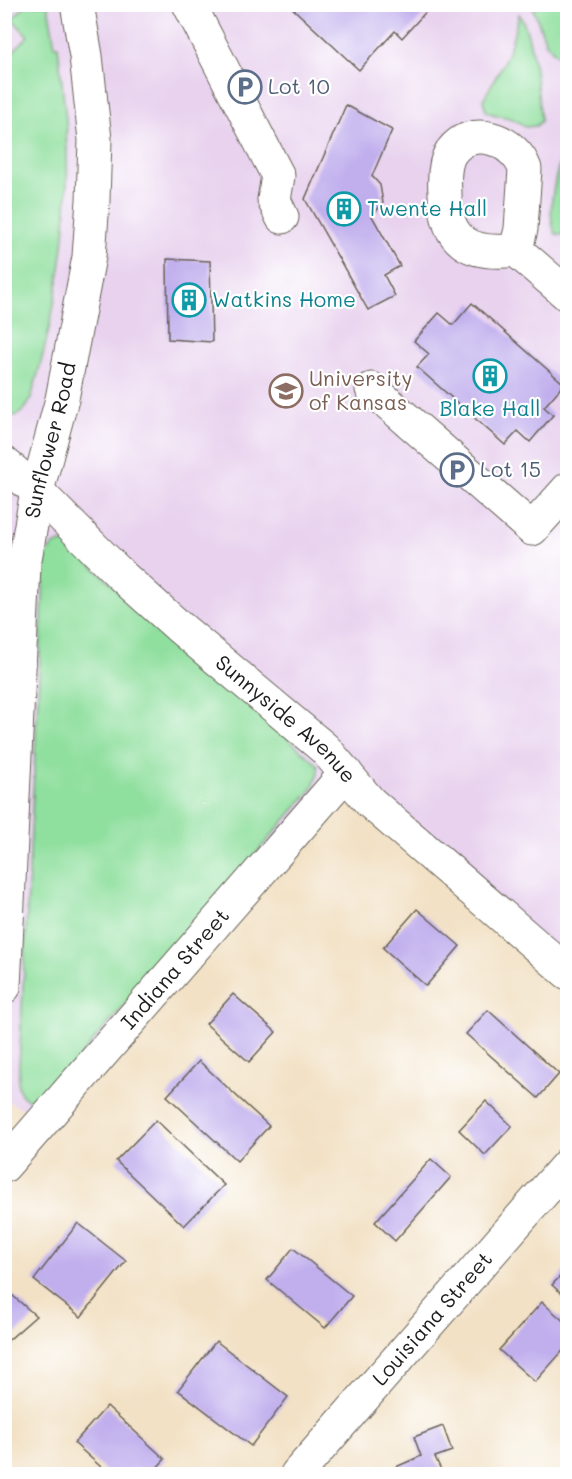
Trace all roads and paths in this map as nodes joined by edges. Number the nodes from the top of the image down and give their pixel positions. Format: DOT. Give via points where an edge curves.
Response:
graph roads {
  1 [pos="77,4"];
  2 [pos="189,4"];
  3 [pos="282,218"];
  4 [pos="516,250"];
  5 [pos="567,295"];
  6 [pos="372,390"];
  7 [pos="4,463"];
  8 [pos="567,489"];
  9 [pos="37,491"];
  10 [pos="10,762"];
  11 [pos="346,773"];
  12 [pos="567,973"];
  13 [pos="4,987"];
  14 [pos="567,1164"];
  15 [pos="4,1166"];
  16 [pos="297,1474"];
  1 -- 9 [label="street, Sunflower Road" via="94,140 89,257 62,399"];
  2 -- 3 [label="street" via="278,176 274,200"];
  4 -- 5 [label="street"];
  6 -- 8 [label="street" via="532,529"];
  7 -- 9 [label="street, Sunnyside Avenue"];
  9 -- 10 [label="street, Sunflower Road" via="24,565"];
  9 -- 11 [label="street, Sunnyside Avenue" via="177,626 325,748"];
  10 -- 13 [label="street, Sunflower Road"];
  11 -- 12 [label="street, Sunnyside Avenue" via="370,802"];
  11 -- 15 [label="street, Indiana Street"];
  14 -- 16 [label="street, Louisiana Street"];
}
